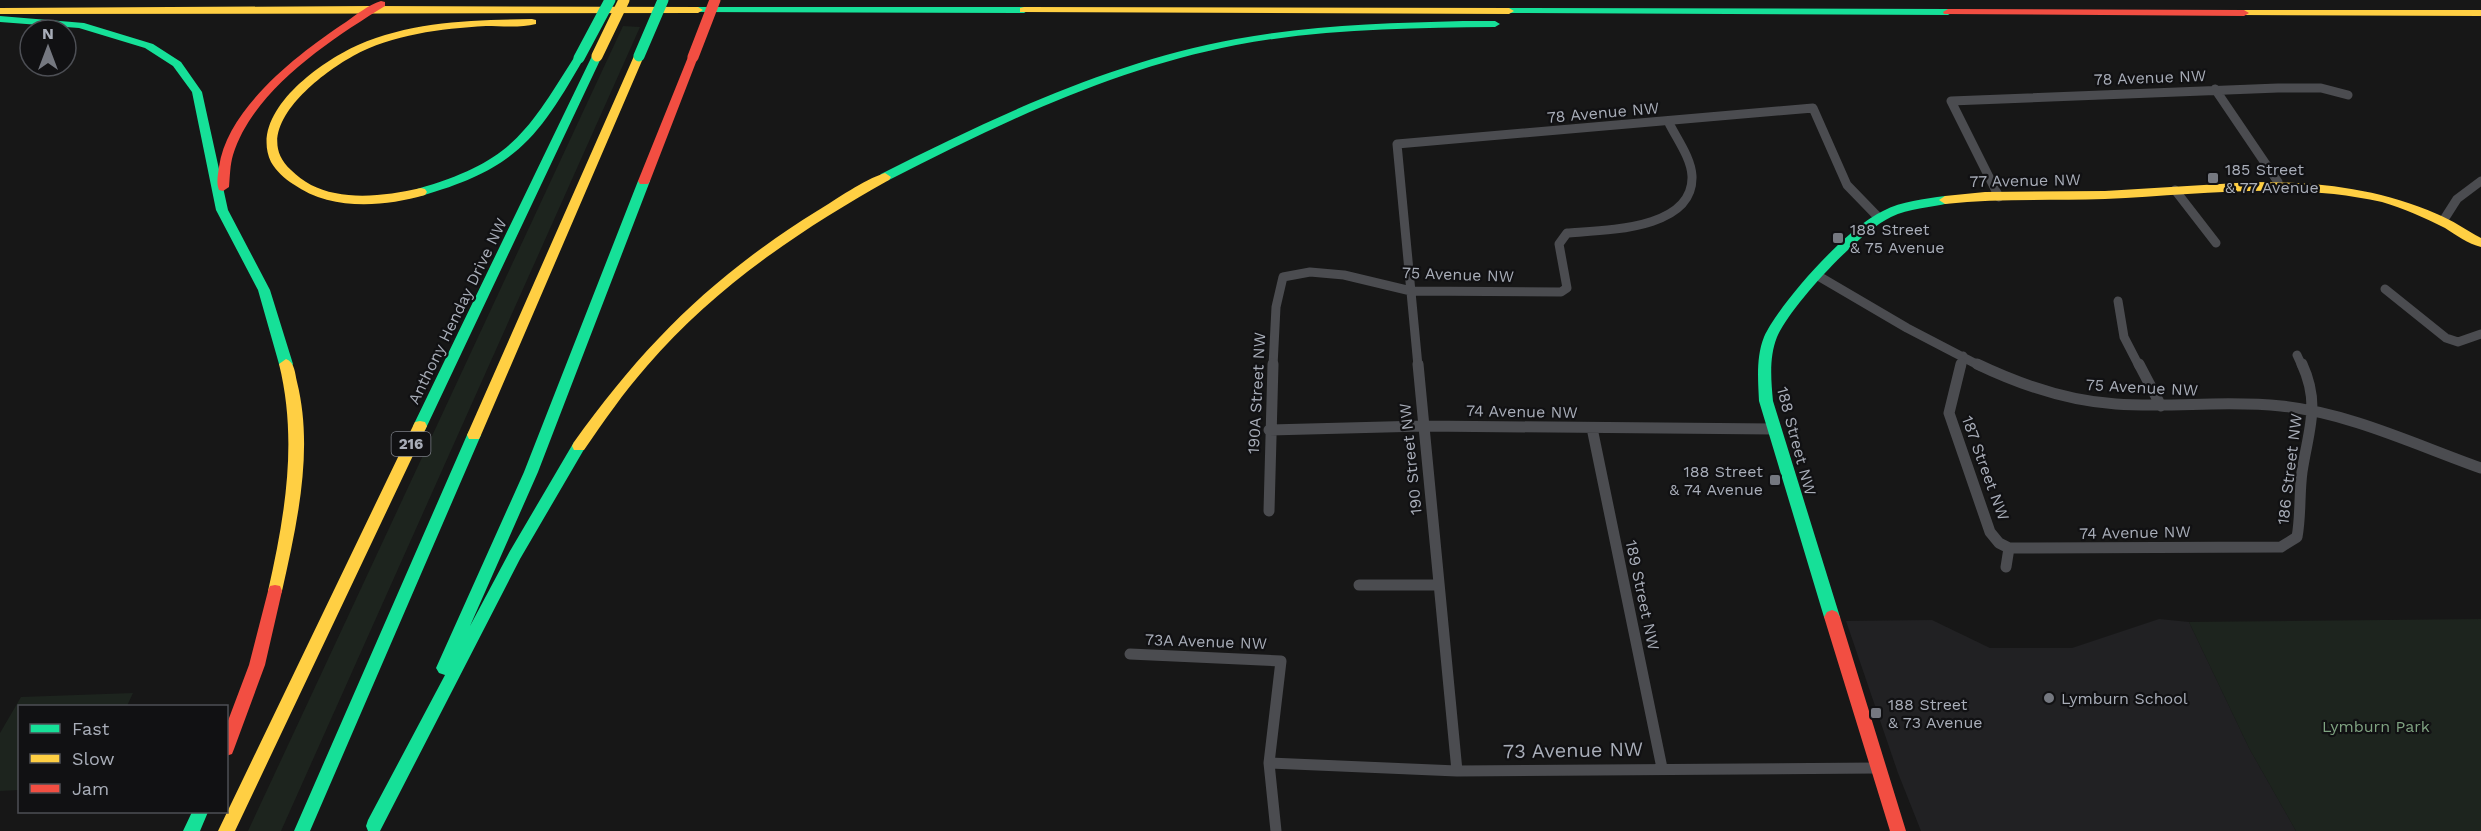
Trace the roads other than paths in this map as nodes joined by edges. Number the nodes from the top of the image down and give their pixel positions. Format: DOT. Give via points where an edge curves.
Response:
graph roads {
  1 [pos="388,0"];
  2 [pos="610,0"];
  3 [pos="624,0"];
  4 [pos="663,0"];
  5 [pos="715,0"];
  6 [pos="1007,0"];
  7 [pos="1240,0"];
  8 [pos="1638,0"];
  9 [pos="1679,2"];
  10 [pos="2481,3"];
  11 [pos="372,9"];
  12 [pos="0,11"];
  13 [pos="986,11"];
  14 [pos="1175,11"];
  15 [pos="1845,12"];
  16 [pos="2481,14"];
  17 [pos="0,19"];
  18 [pos="2216,89"];
  19 [pos="2348,95"];
  20 [pos="1668,121"];
  21 [pos="1396,144"];
  22 [pos="2481,181"];
  23 [pos="2278,182"];
  24 [pos="2175,190"];
  25 [pos="1999,197"];
  26 [pos="222,210"];
  27 [pos="1879,218"];
  28 [pos="2443,221"];
  29 [pos="2216,243"];
  30 [pos="2481,243"];
  31 [pos="1283,277"];
  32 [pos="1820,277"];
  33 [pos="2385,289"];
  34 [pos="1411,291"];
  35 [pos="2118,301"];
  36 [pos="2481,334"];
  37 [pos="2297,355"];
  38 [pos="1963,356"];
  39 [pos="2161,406"];
  40 [pos="2314,411"];
  41 [pos="1423,426"];
  42 [pos="1592,428"];
  43 [pos="1774,429"];
  44 [pos="1269,430"];
  45 [pos="2481,468"];
  46 [pos="1269,511"];
  47 [pos="2281,547"];
  48 [pos="2009,548"];
  49 [pos="2006,567"];
  50 [pos="1359,585"];
  51 [pos="1439,585"];
  52 [pos="1130,654"];
  53 [pos="228,744"];
  54 [pos="1269,763"];
  55 [pos="1662,768"];
  56 [pos="1877,768"];
  57 [pos="1457,771"];
  58 [pos="200,813"];
  59 [pos="372,828"];
  60 [pos="191,831"];
  61 [pos="226,831"];
  62 [pos="302,831"];
  63 [pos="1276,831"];
  64 [pos="1898,831"];
  1 -- 11 [label="main road"];
  2 -- 14 [label="main road, bridge" via="579,58 542,120 521,144 492,166 444,188 379,199 330,196 308,189 279,166 272,136 295,94 349,54 376,42 436,26 475,23 1076,17"];
  3 -- 61 [label="main road, Anthony Henday Drive NW / 216, bridge"];
  4 -- 62 [label="main road, bridge"];
  5 -- 59 [label="main road, bridge" via="531,472"];
  6 -- 13 [label="main road"];
  7 -- 9 [label="main road"];
  8 -- 9 [label="main road"];
  9 -- 10 [label="main road"];
  11 -- 12 [label="main road"];
  11 -- 13 [label="main road"];
  11 -- 26 [label="main road" via="317,46 250,115 229,151"];
  13 -- 14 [label="main road"];
  14 -- 15 [label="main road"];
  15 -- 16 [label="main road"];
  15 -- 59 [label="main road" via="1778,20 1376,26 1233,43 1140,65 1078,86 1021,109 863,187 810,219 708,293 634,370 595,422 531,524"];
  17 -- 26 [label="main road" via="80,25 149,46 177,64 197,92"];
  18 -- 19 [label="street, 78 Avenue NW" via="2321,88"];
  18 -- 23 [label="street"];
  18 -- 25 [label="street, 78 Avenue NW" via="1951,101"];
  20 -- 21 [label="street, 78 Avenue NW"];
  20 -- 27 [label="street, 78 Avenue NW" via="1813,108 1847,185"];
  20 -- 34 [label="street, 75 Avenue NW" via="1693,178 1683,204 1671,215 1652,223 1567,233 1559,244 1568,288 1561,292"];
  21 -- 34 [label="street, 190 Street NW"];
  22 -- 28 [label="street" via="2457,199"];
  23 -- 24 [label="main road, 77 Avenue NW"];
  23 -- 28 [label="main road, 77 Avenue NW" via="2362,192"];
  24 -- 25 [label="main road, 77 Avenue NW"];
  24 -- 29 [label="street"];
  25 -- 27 [label="main road, 77 Avenue NW" via="1932,200"];
  26 -- 53 [label="main road" via="264,290 291,379 295,435 291,522 257,666"];
  27 -- 32 [label="main road, 188 Street NW"];
  28 -- 30 [label="main road, 77 Avenue NW"];
  31 -- 34 [label="street, 75 Avenue NW" via="1310,272 1344,275"];
  31 -- 44 [label="street, 190A Street NW" via="1278,291"];
  32 -- 38 [label="street, 75 Avenue NW"];
  32 -- 43 [label="main road, 188 Street NW" via="1772,334 1763,374"];
  33 -- 36 [label="street" via="2446,338 2458,342"];
  34 -- 41 [label="street, 190 Street NW"];
  35 -- 39 [label="street" via="2124,337"];
  37 -- 40 [label="street, 186 Street NW" via="2310,382"];
  38 -- 39 [label="street, 75 Avenue NW" via="2020,384 2062,397 2105,404"];
  38 -- 48 [label="street, 187 Street NW" via="1949,413 1990,532"];
  39 -- 40 [label="street, 75 Avenue NW" via="2254,404"];
  40 -- 45 [label="street, 75 Avenue NW"];
  40 -- 47 [label="street, 186 Street NW" via="2296,537"];
  41 -- 42 [label="street, 74 Avenue NW"];
  41 -- 44 [label="street, 74 Avenue NW"];
  41 -- 51 [label="street, 190 Street NW"];
  42 -- 43 [label="street, 74 Avenue NW"];
  42 -- 55 [label="street, 189 Street NW"];
  43 -- 56 [label="main road, 188 Street NW"];
  44 -- 46 [label="street, 190A Street NW"];
  47 -- 48 [label="street, 74 Avenue NW"];
  48 -- 49 [label="street"];
  50 -- 51 [label="street"];
  51 -- 57 [label="street, 190 Street NW"];
  52 -- 54 [label="street, 73A Avenue NW" via="1281,661"];
  54 -- 57 [label="street, 73 Avenue NW"];
  54 -- 63 [label="street"];
  55 -- 56 [label="street, 73 Avenue NW"];
  55 -- 57 [label="street, 73 Avenue NW"];
  56 -- 64 [label="main road, 188 Street NW"];
  58 -- 60 [label="main road"];
}
